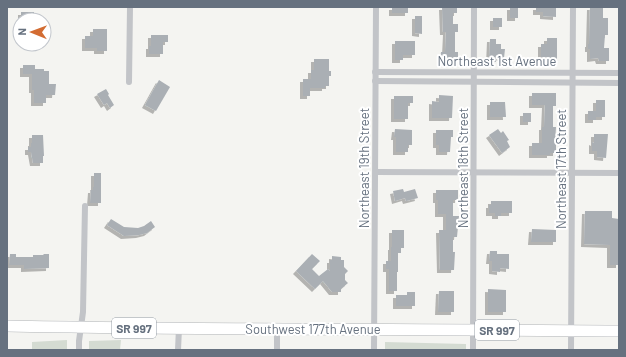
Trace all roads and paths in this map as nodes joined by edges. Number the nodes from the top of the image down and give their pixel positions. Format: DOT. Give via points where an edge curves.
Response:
graph roads {
  1 [pos="130,7"];
  2 [pos="376,7"];
  3 [pos="474,7"];
  4 [pos="573,7"];
  5 [pos="375,72"];
  6 [pos="474,72"];
  7 [pos="572,72"];
  8 [pos="619,73"];
  9 [pos="375,81"];
  10 [pos="129,82"];
  11 [pos="474,82"];
  12 [pos="572,83"];
  13 [pos="619,83"];
  14 [pos="376,172"];
  15 [pos="473,172"];
  16 [pos="572,173"];
  17 [pos="619,173"];
  18 [pos="84,206"];
  19 [pos="7,326"];
  20 [pos="81,327"];
  21 [pos="179,328"];
  22 [pos="277,329"];
  23 [pos="375,329"];
  24 [pos="473,329"];
  25 [pos="572,330"];
  26 [pos="619,331"];
  27 [pos="79,350"];
  28 [pos="178,350"];
  29 [pos="277,350"];
  30 [pos="374,350"];
  31 [pos="473,350"];
  32 [pos="571,350"];
  1 -- 10 [label="street"];
  2 -- 5 [label="street, Northeast 19th Street"];
  3 -- 6 [label="street, Northeast 18th Street"];
  4 -- 7 [label="street, Northeast 17th Street"];
  5 -- 6 [label="street, Northeast 1st Avenue"];
  5 -- 9 [label="street, Northeast 19th Street"];
  6 -- 7 [label="street, Northeast 1st Avenue"];
  6 -- 11 [label="street, Northeast 18th Street"];
  7 -- 8 [label="street, Northeast 1st Avenue"];
  7 -- 12 [label="street, Northeast 17th Street"];
  9 -- 11 [label="street, Northeast 1st Avenue"];
  9 -- 14 [label="street, Northeast 19th Street"];
  11 -- 12 [label="street, Northeast 1st Avenue"];
  11 -- 15 [label="street, Northeast 18th Street"];
  12 -- 13 [label="street, Northeast 1st Avenue"];
  12 -- 16 [label="street, Northeast 17th Street"];
  14 -- 15 [label="street"];
  14 -- 23 [label="street, Northeast 19th Street"];
  15 -- 16 [label="street"];
  15 -- 24 [label="street, Northeast 18th Street"];
  16 -- 17 [label="street"];
  16 -- 25 [label="street, Northeast 17th Street"];
  18 -- 20 [label="street"];
  19 -- 20 [label="highway, Southwest 177th Avenue / SR 997"];
  20 -- 21 [label="highway, Southwest 177th Avenue / SR 997"];
  20 -- 27 [label="street"];
  21 -- 22 [label="highway, Southwest 177th Avenue / SR 997"];
  21 -- 28 [label="street"];
  22 -- 23 [label="highway, Southwest 177th Avenue / SR 997"];
  22 -- 29 [label="street"];
  23 -- 24 [label="highway, Southwest 177th Avenue / SR 997"];
  23 -- 30 [label="street, Northeast 19th Street"];
  24 -- 25 [label="highway, Southwest 177th Avenue / SR 997"];
  24 -- 31 [label="street, Northeast 18th Street"];
  25 -- 26 [label="highway, Southwest 177th Avenue / SR 997"];
  25 -- 32 [label="street, Northeast 17th Street"];
}
